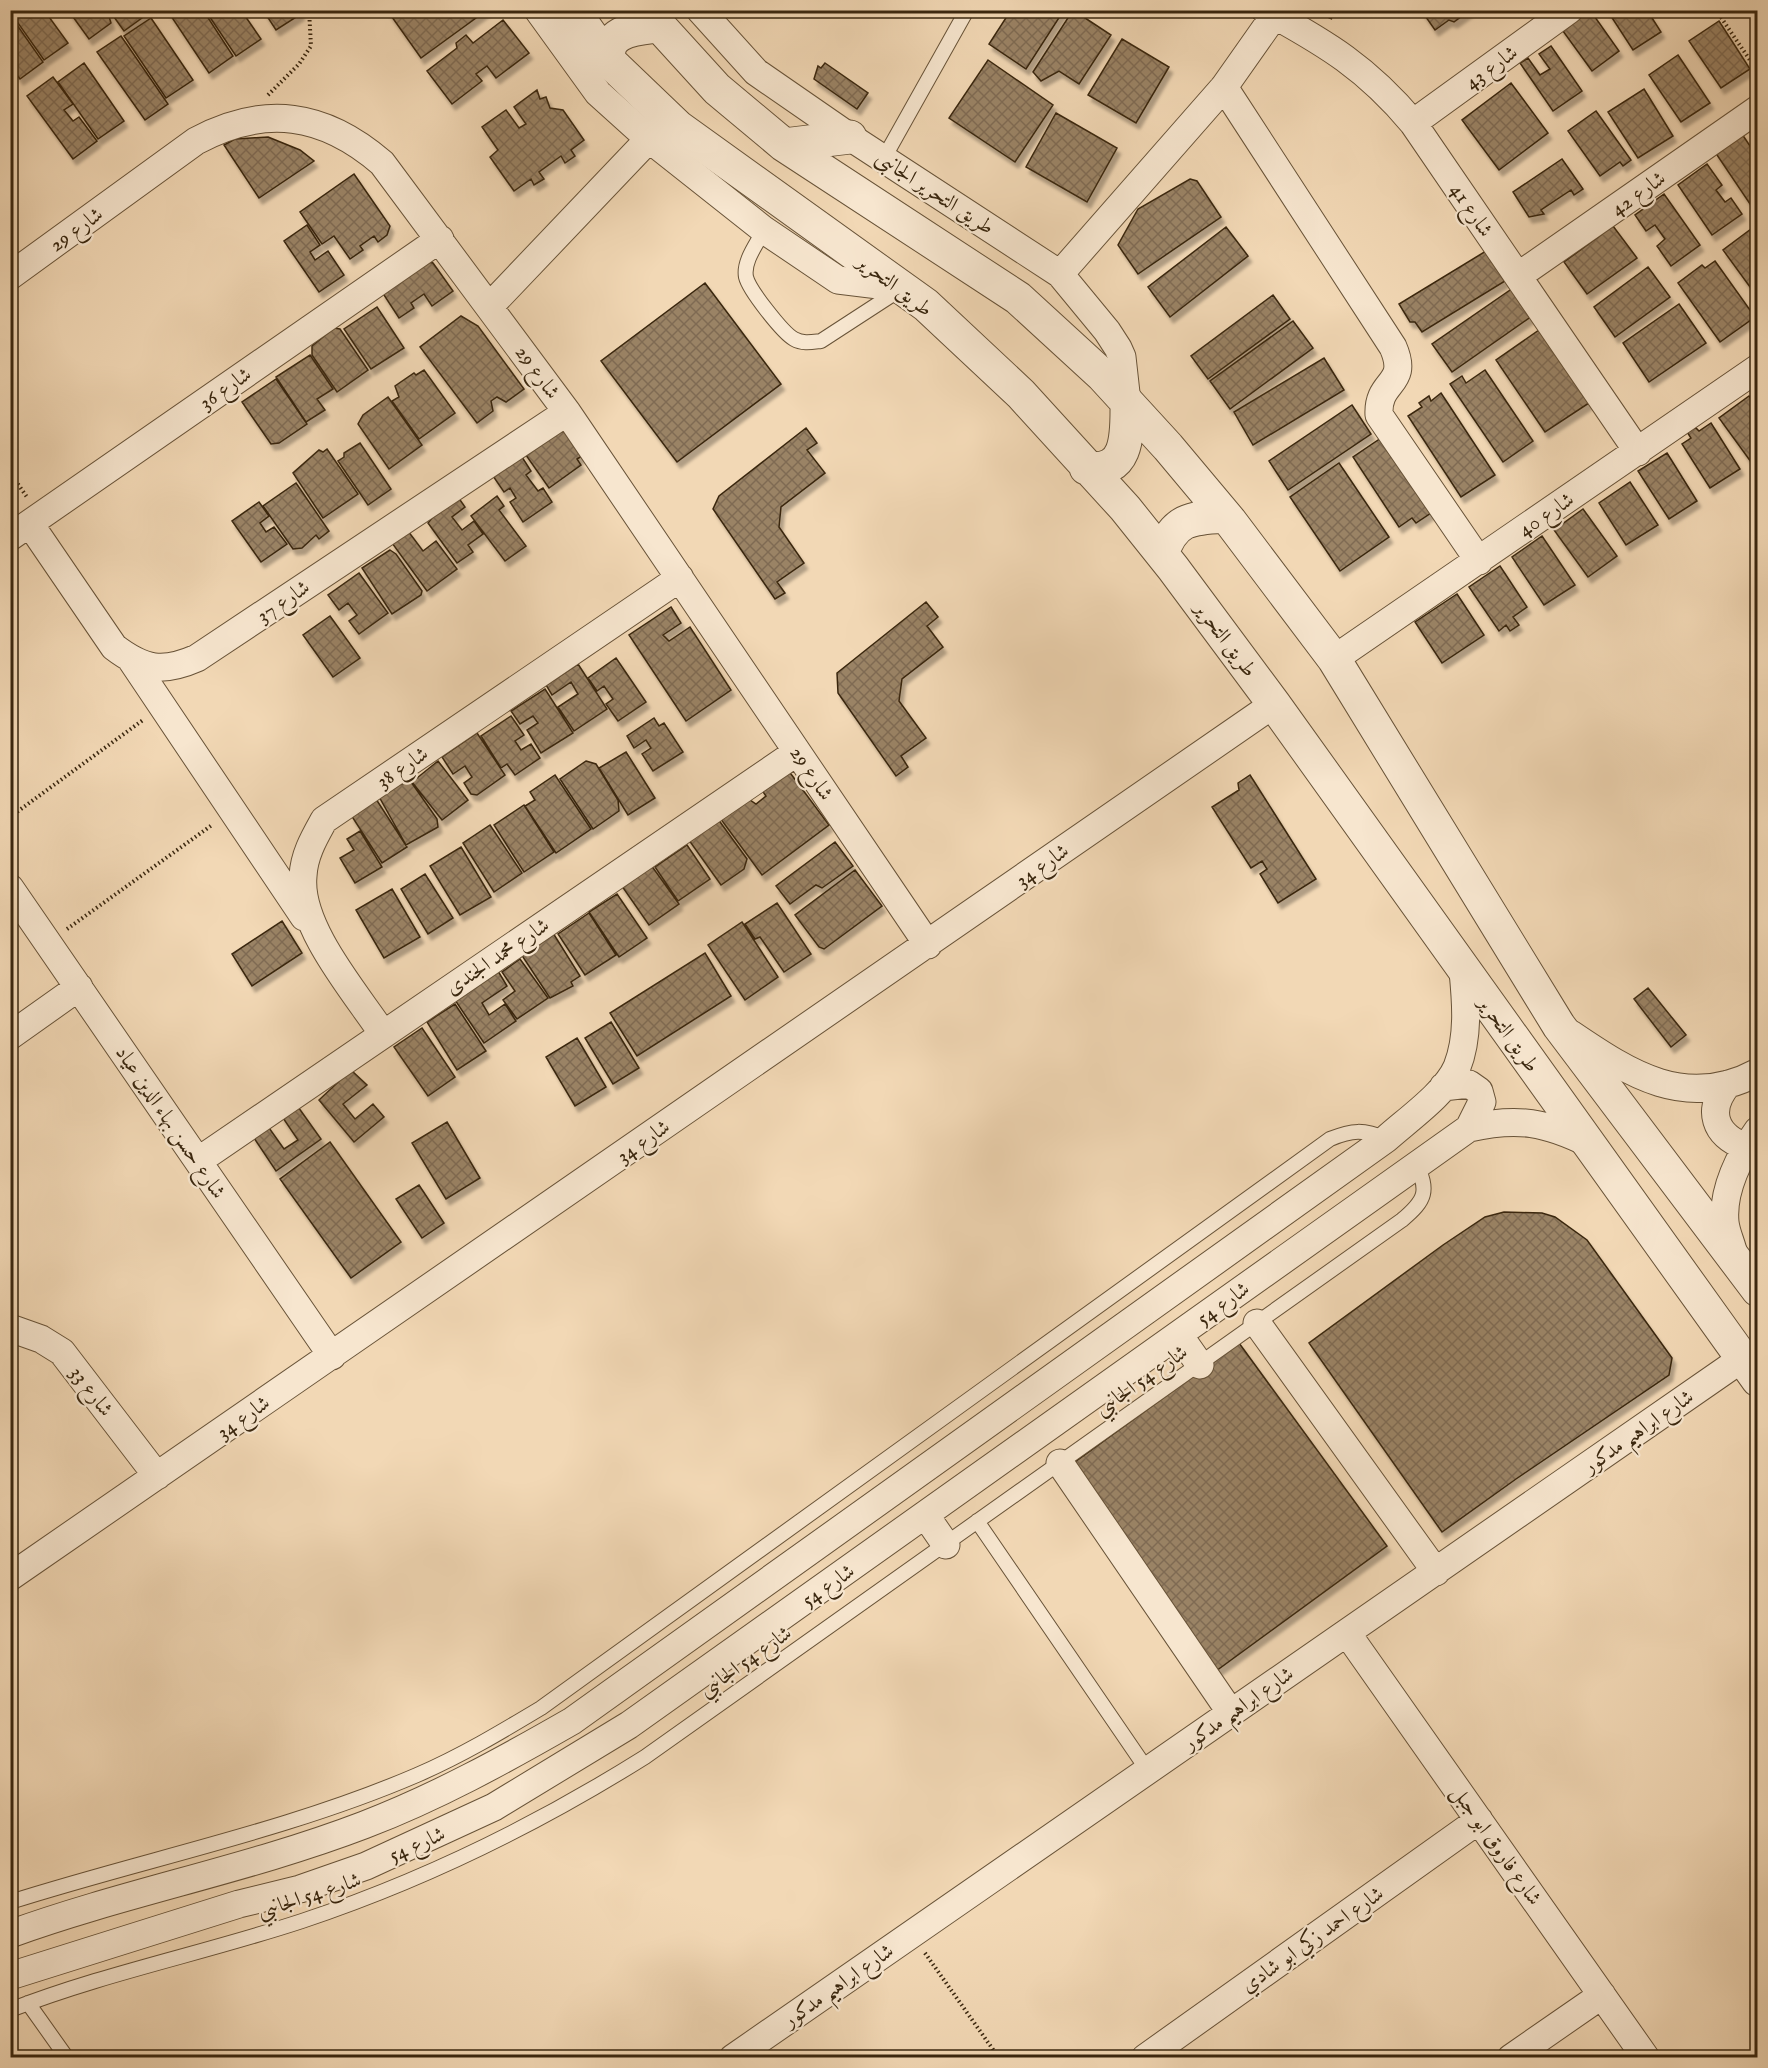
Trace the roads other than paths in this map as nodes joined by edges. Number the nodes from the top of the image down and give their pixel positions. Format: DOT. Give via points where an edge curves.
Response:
graph roads {
  1 [pos="538,10"];
  2 [pos="573,10"];
  3 [pos="700,10"];
  4 [pos="967,10"];
  5 [pos="1569,10"];
  6 [pos="1270,13"];
  7 [pos="651,18"];
  8 [pos="609,61"];
  9 [pos="1224,87"];
  10 [pos="1758,109"];
  11 [pos="1413,123"];
  12 [pos="850,137"];
  13 [pos="649,140"];
  14 [pos="784,145"];
  15 [pos="884,158"];
  16 [pos="764,230"];
  17 [pos="440,238"];
  18 [pos="1060,274"];
  19 [pos="10,276"];
  20 [pos="1518,276"];
  21 [pos="903,288"];
  22 [pos="490,306"];
  23 [pos="1758,368"];
  24 [pos="1127,402"];
  25 [pos="567,412"];
  26 [pos="1638,452"];
  27 [pos="1086,468"];
  28 [pos="1225,516"];
  29 [pos="20,531"];
  30 [pos="1162,554"];
  31 [pos="1479,561"];
  32 [pos="680,578"];
  33 [pos="1334,658"];
  34 [pos="132,661"];
  35 [pos="1274,704"];
  36 [pos="797,752"];
  37 [pos="10,888"];
  38 [pos="317,935"];
  39 [pos="928,945"];
  40 [pos="1463,971"];
  41 [pos="79,987"];
  42 [pos="1559,1026"];
  43 [pos="383,1034"];
  44 [pos="10,1036"];
  45 [pos="1758,1072"];
  46 [pos="1728,1083"];
  47 [pos="1443,1087"];
  48 [pos="1469,1128"];
  49 [pos="1752,1138"];
  50 [pos="1386,1139"];
  51 [pos="1590,1144"];
  52 [pos="198,1161"];
  53 [pos="1416,1163"];
  54 [pos="1736,1258"];
  55 [pos="1758,1290"];
  56 [pos="1257,1323"];
  57 [pos="10,1328"];
  58 [pos="1179,1335"];
  59 [pos="332,1356"];
  60 [pos="1200,1365"];
  61 [pos="1750,1369"];
  62 [pos="1060,1463"];
  63 [pos="157,1476"];
  64 [pos="926,1516"];
  65 [pos="977,1521"];
  66 [pos="946,1545"];
  67 [pos="1436,1572"];
  68 [pos="10,1577"];
  69 [pos="1347,1633"];
  70 [pos="1232,1713"];
  71 [pos="1148,1771"];
  72 [pos="1479,1820"];
  73 [pos="221,1871"];
  74 [pos="132,1897"];
  75 [pos="10,1902"];
  76 [pos="239,1904"];
  77 [pos="10,1934"];
  78 [pos="146,1934"];
  79 [pos="10,1976"];
  80 [pos="1602,1995"];
  81 [pos="28,2003"];
  82 [pos="10,2010"];
  83 [pos="67,2058"];
  84 [pos="733,2058"];
  85 [pos="1145,2058"];
  86 [pos="1511,2058"];
  87 [pos="1646,2058"];
  1 -- 13 [label="street" via="598,93"];
  2 -- 8 [label="street, طريق التحرير"];
  3 -- 12 [label="street, طريق التحرير الجانبى" via="756,72"];
  4 -- 15 [label="lane"];
  5 -- 11 [label="street, شارع 43"];
  6 -- 9 [label="street"];
  6 -- 11 [label="street, شارع 41" via="1354,63 1386,91"];
  7 -- 8 [label="street" via="618,34 609,47"];
  7 -- 14 [label="street" via="717,89"];
  8 -- 21 [label="street, طريق التحرير" via="678,126"];
  9 -- 18 [label="street"];
  9 -- 31 [label="street" via="1394,347 1399,369 1378,401 1379,415"];
  10 -- 20 [label="street, شارع 42"];
  11 -- 20 [label="street, شارع 41"];
  12 -- 14 [label="street"];
  12 -- 15 [label="street, طريق التحرير الجانبى"];
  13 -- 16 [label="street"];
  13 -- 22 [label="street"];
  14 -- 24 [label="street" via="1018,298"];
  15 -- 18 [label="street, طريق التحرير الجانبى"];
  16 -- 21 [label="street" via="838,280"];
  16 -- 21 [label="lane" via="747,264 746,277 752,291 793,338 806,343 821,341"];
  17 -- 19 [label="street, شارع 29" via="382,163 359,143 332,128 273,117 242,121 196,141"];
  17 -- 22 [label="street, شارع 29"];
  17 -- 29 [label="street, شارع 36"];
  18 -- 24 [label="street, طريق التحرير الجانبى" via="1118,348"];
  20 -- 26 [label="street, شارع 41"];
  21 -- 27 [label="street, طريق التحرير" via="1021,394"];
  22 -- 25 [label="street, شارع 29"];
  23 -- 26 [label="street, شارع 40"];
  24 -- 27 [label="street" via="1127,441 1123,451 1108,466 1098,470"];
  24 -- 28 [label="street"];
  25 -- 32 [label="street, شارع 29"];
  25 -- 34 [label="street, شارع 37" via="197,658 177,667 154,668"];
  26 -- 31 [label="street, شارع 40"];
  27 -- 30 [label="street, طريق التحرير"];
  28 -- 30 [label="street" via="1184,522 1169,537"];
  28 -- 33 [label="street"];
  29 -- 34 [label="street, شارع 37" via="114,647"];
  30 -- 35 [label="street, طريق التحرير"];
  31 -- 33 [label="street, شارع 40"];
  32 -- 36 [label="street, شارع 29"];
  32 -- 38 [label="street, شارع 38" via="324,820 309,847 303,876 305,907"];
  33 -- 42 [label="street"];
  34 -- 38 [label="street"];
  35 -- 39 [label="street, شارع 34"];
  35 -- 40 [label="street, طريق التحرير"];
  36 -- 39 [label="street, شارع 29"];
  36 -- 43 [label="street, شارع محمد الجندى"];
  37 -- 41 [label="street, شارع حسن بهاء الدين عياد"];
  38 -- 43 [label="street, شارع 38"];
  39 -- 59 [label="street, شارع 34"];
  40 -- 47 [label="street, شارع 54" via="1467,1005 1464,1037 1456,1068"];
  40 -- 51 [label="street, طريق التحرير"];
  41 -- 44 [label="street"];
  41 -- 52 [label="street, شارع حسن بهاء الدين عياد"];
  42 -- 46 [label="street" via="1621,1068 1650,1081 1682,1087"];
  42 -- 54 [label="street"];
  43 -- 52 [label="street, شارع محمد الجندى"];
  45 -- 46 [label="street"];
  46 -- 49 [label="street" via="1717,1102 1722,1134"];
  47 -- 48 [label="street" via="1469,1084 1479,1091 1482,1102"];
  47 -- 50 [label="street, شارع 54"];
  48 -- 51 [label="street, شارع 54" via="1500,1121 1532,1122 1562,1130"];
  48 -- 53 [label="street, شارع 54"];
  49 -- 54 [label="street" via="1730,1186 1725,1222"];
  50 -- 73 [label="street, شارع 54" via="572,1721 424,1800 364,1826"];
  50 -- 75 [label="lane" via="1366,1130 1330,1139 541,1708 481,1744 354,1800"];
  51 -- 61 [label="street, طريق التحرير"];
  52 -- 59 [label="street, شارع حسن بهاء الدين عياد"];
  53 -- 56 [label="lane, شارع 54 الجانبي" via="1425,1184 1420,1206"];
  53 -- 58 [label="street, شارع 54"];
  54 -- 55 [label="street"];
  56 -- 60 [label="lane, شارع 54 الجانبي"];
  56 -- 67 [label="street"];
  57 -- 63 [label="street, شارع 33" via="41,1338 62,1352"];
  58 -- 60 [label="street"];
  58 -- 64 [label="street, شارع 54"];
  59 -- 63 [label="street, شارع 34"];
  60 -- 62 [label="lane, شارع 54 الجانبي"];
  61 -- 67 [label="street, شارع ابراهيم مدكور"];
  62 -- 65 [label="lane, شارع 54 الجانبي"];
  62 -- 70 [label="street"];
  63 -- 68 [label="street, شارع 34"];
  64 -- 66 [label="street"];
  64 -- 76 [label="street, شارع 54" via="629,1725 494,1807 366,1866 300,1889"];
  65 -- 66 [label="lane, شارع 54 الجانبي"];
  65 -- 71 [label="lane"];
  66 -- 81 [label="lane, شارع 54 الجانبي" via="645,1758 512,1835 443,1868 320,1915"];
  67 -- 69 [label="street, شارع ابراهيم مدكور"];
  69 -- 70 [label="street, شارع ابراهيم مدكور"];
  69 -- 72 [label="street, شارع فاروق ابو جبل"];
  70 -- 71 [label="street, شارع ابراهيم مدكور"];
  71 -- 84 [label="street, شارع ابراهيم مدكور"];
  72 -- 80 [label="street, شارع فاروق ابو جبل"];
  72 -- 85 [label="street, شارع احمد زكي ابو شادي"];
  73 -- 74 [label="street, شارع 54"];
  73 -- 76 [label="street" via="218,1890 226,1900"];
  74 -- 77 [label="street, شارع 54"];
  74 -- 78 [label="street" via="145,1902 152,1914"];
  76 -- 78 [label="street, شارع 54"];
  78 -- 79 [label="street, شارع 54"];
  80 -- 86 [label="street"];
  80 -- 87 [label="street, شارع فاروق ابو جبل"];
  81 -- 82 [label="lane, شارع 54 الجانبي"];
  81 -- 83 [label="lane"];
}
